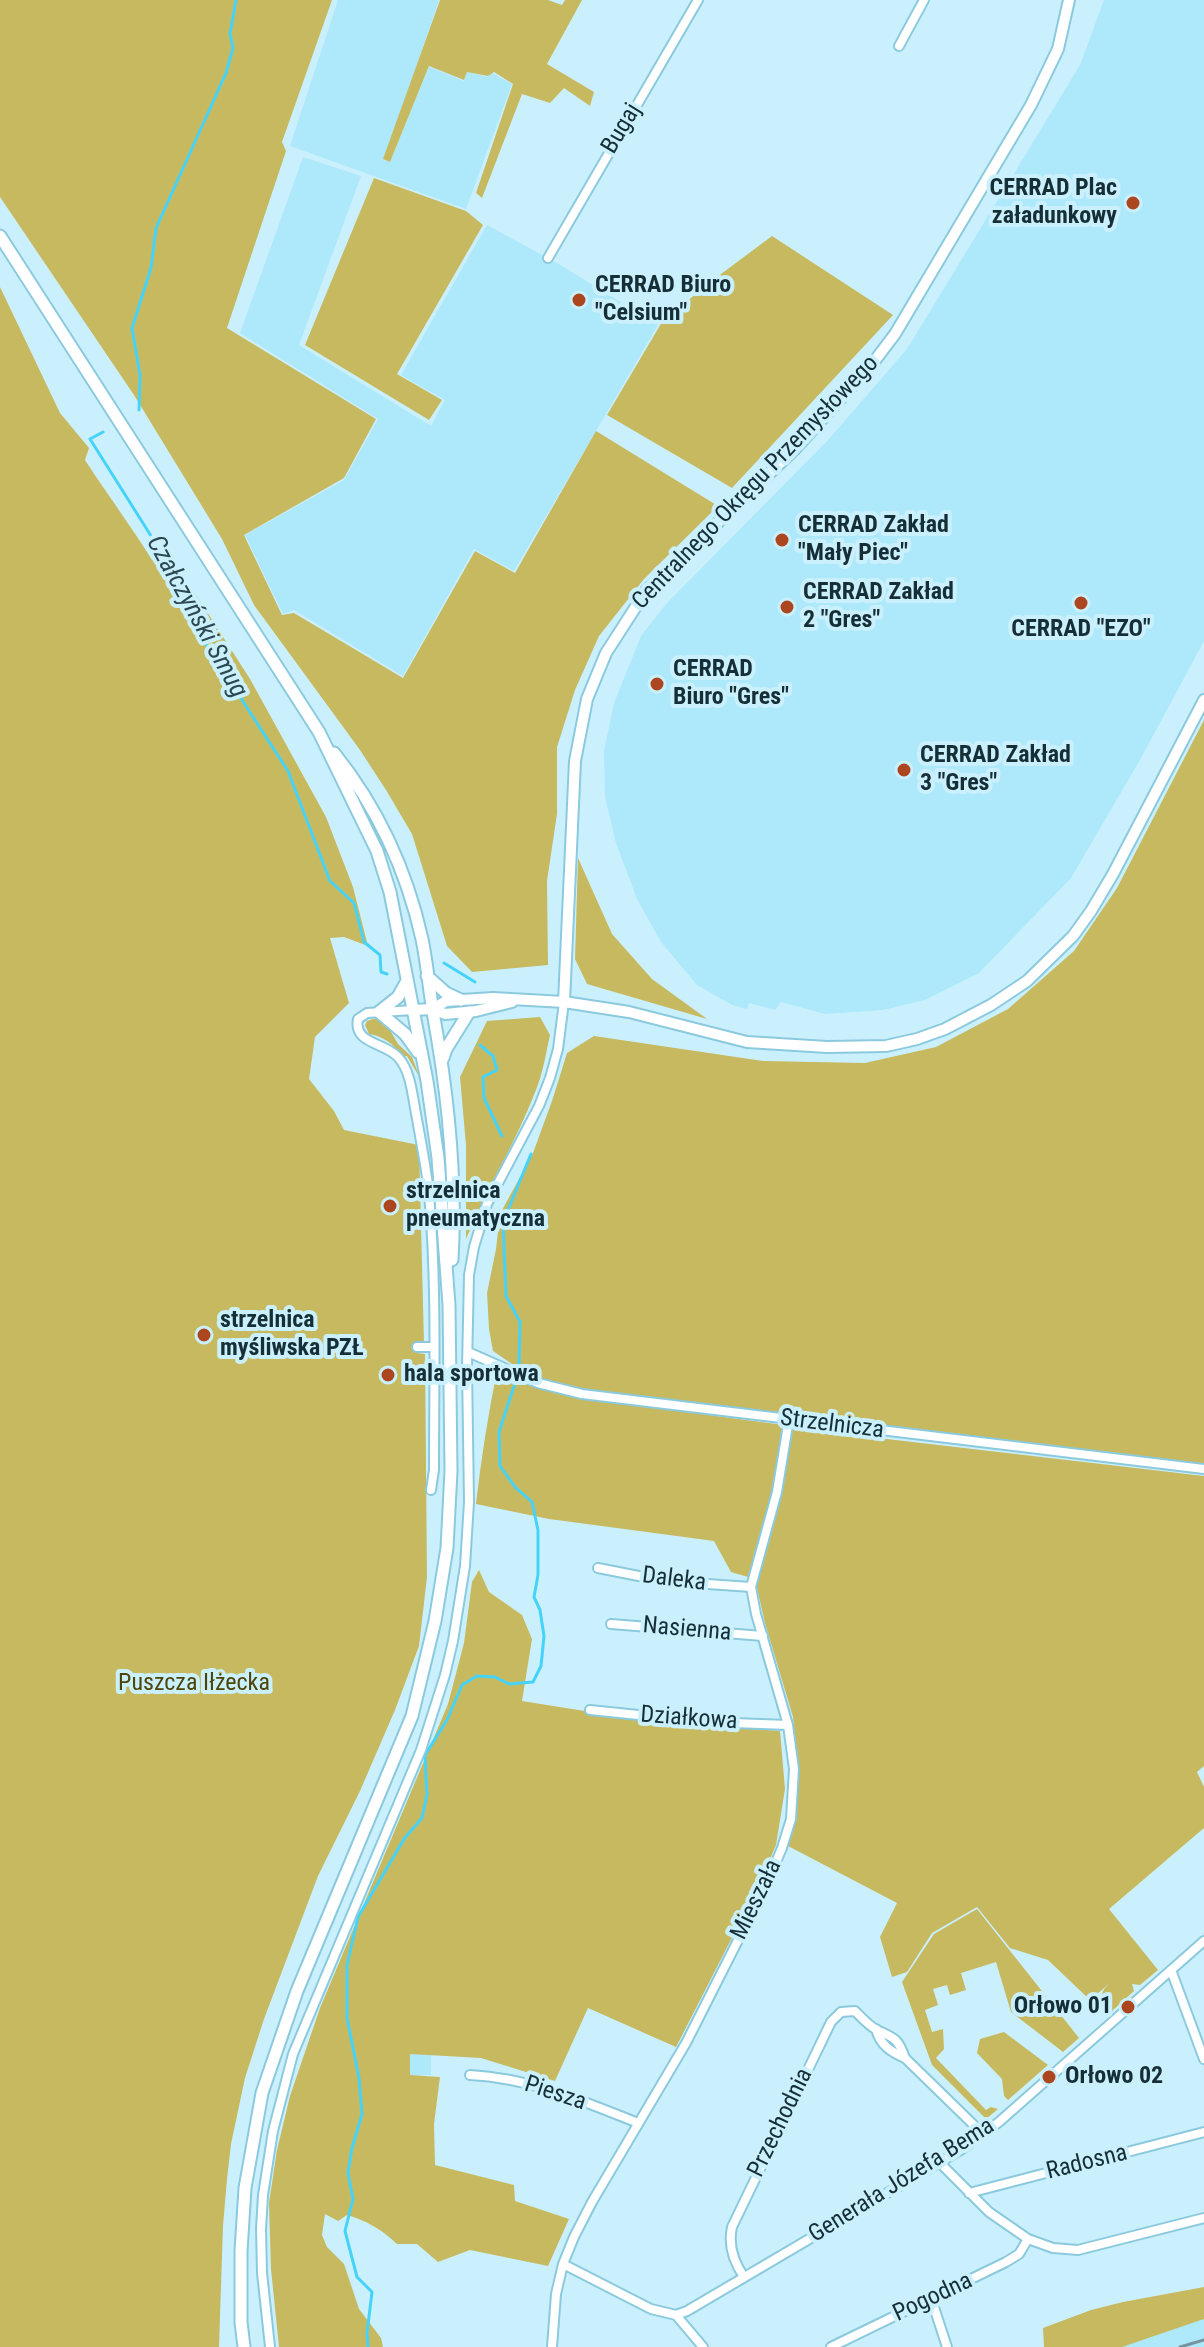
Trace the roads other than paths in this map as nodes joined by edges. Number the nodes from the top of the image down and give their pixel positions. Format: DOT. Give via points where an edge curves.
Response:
graph roads {
  1 [pos="698,0"];
  2 [pos="924,0"];
  3 [pos="1069,0"];
  4 [pos="899,46"];
  5 [pos="0,236"];
  6 [pos="548,258"];
  7 [pos="1204,700"];
  8 [pos="324,740"];
  9 [pos="427,976"];
  10 [pos="407,981"];
  11 [pos="461,1000"];
  12 [pos="517,1000"];
  13 [pos="564,1002"];
  14 [pos="433,1009"];
  15 [pos="413,1010"];
  16 [pos="379,1012"];
  17 [pos="469,1012"];
  18 [pos="423,1060"];
  19 [pos="442,1063"];
  20 [pos="449,1305"];
  21 [pos="417,1347"];
  22 [pos="433,1347"];
  23 [pos="468,1352"];
  24 [pos="789,1419"];
  25 [pos="1204,1469"];
  26 [pos="431,1490"];
  27 [pos="598,1568"];
  28 [pos="751,1587"];
  29 [pos="611,1624"];
  30 [pos="763,1636"];
  31 [pos="590,1710"];
  32 [pos="788,1725"];
  33 [pos="1204,1941"];
  34 [pos="1171,1970"];
  35 [pos="1204,2059"];
  36 [pos="470,2075"];
  37 [pos="638,2123"];
  38 [pos="1204,2132"];
  39 [pos="983,2134"];
  40 [pos="939,2162"];
  41 [pos="969,2193"];
  42 [pos="1204,2218"];
  43 [pos="1028,2239"];
  44 [pos="563,2264"];
  45 [pos="744,2277"];
  46 [pos="931,2298"];
  47 [pos="676,2315"];
  48 [pos="244,2347"];
  49 [pos="270,2347"];
  50 [pos="552,2347"];
  51 [pos="703,2347"];
  52 [pos="831,2347"];
  53 [pos="947,2347"];
  1 -- 6 [label="street, Bugaj"];
  2 -- 4 [label="street"];
  3 -- 13 [label="street, Centralnego Okręgu Przemysłowego" via="1058,49 1031,105 895,334 794,450 646,591 606,653 587,699 575,761"];
  5 -- 8 [label="main road"];
  7 -- 13 [label="street" via="1113,874 1073,936 1027,981 959,1023 886,1046 827,1047 747,1042 629,1012"];
  8 -- 9 [label="main road" via="385,830 405,878"];
  8 -- 10 [label="main road" via="377,851"];
  9 -- 11 [label="main road"];
  9 -- 14 [label="main road"];
  10 -- 15 [label="main road"];
  10 -- 16 [label="main road" via="398,997"];
  11 -- 12 [label="street"];
  11 -- 14 [label="street"];
  12 -- 13 [label="street"];
  12 -- 17 [label="street"];
  13 -- 23 [label="street" via="550,1078 487,1204 474,1247"];
  14 -- 15 [label="street"];
  14 -- 17 [label="street"];
  14 -- 19 [label="main road"];
  15 -- 16 [label="street"];
  15 -- 18 [label="main road"];
  16 -- 18 [label="main road" via="405,1034"];
  16 -- 22 [label="street" via="363,1015 357,1028 365,1039 398,1057 412,1091 429,1189"];
  17 -- 19 [label="main road"];
  18 -- 20 [label="main road" via="438,1158"];
  19 -- 20 [label="main road" via="452,1172"];
  20 -- 48 [label="main road" via="451,1471 447,1548 435,1621 412,1716 297,1991 262,2093 245,2188"];
  21 -- 22 [label="street"];
  22 -- 26 [label="street"];
  23 -- 24 [label="street, Strzelnicza" via="553,1388"];
  23 -- 49 [label="street" via="469,1502 453,1641 421,1750 306,2022 282,2092 268,2156 261,2229"];
  24 -- 25 [label="street, Strzelnicza"];
  24 -- 28 [label="street, Mieszała" via="777,1492"];
  27 -- 28 [label="street, Daleka" via="664,1581"];
  28 -- 30 [label="street, Mieszała"];
  29 -- 30 [label="street, Nasienna"];
  30 -- 32 [label="street, Mieszała"];
  31 -- 32 [label="street, Działkowa"];
  32 -- 37 [label="street, Mieszała" via="793,1801 782,1848 686,2043"];
  33 -- 34 [label="street, Generała Józefa Bema"];
  34 -- 35 [label="street"];
  34 -- 39 [label="street, Generała Józefa Bema"];
  36 -- 37 [label="street, Piesza" via="541,2087"];
  37 -- 44 [label="street, Mieszała"];
  38 -- 41 [label="street, Radosna"];
  39 -- 40 [label="street, Generała Józefa Bema"];
  39 -- 45 [label="street, Przechodnia" via="905,2058 893,2053 876,2029 853,2011 841,2012 831,2022 732,2227 729,2240"];
  40 -- 41 [label="street"];
  40 -- 45 [label="street, Generała Józefa Bema"];
  41 -- 43 [label="street"];
  42 -- 43 [label="street" via="1078,2250"];
  43 -- 46 [label="street, Pogodna" via="1006,2262"];
  44 -- 47 [label="street" via="651,2309"];
  44 -- 50 [label="street, Mieszała"];
  45 -- 47 [label="street, Generała Józefa Bema"];
  46 -- 52 [label="street, Pogodna"];
  46 -- 53 [label="street"];
  47 -- 51 [label="street"];
}
